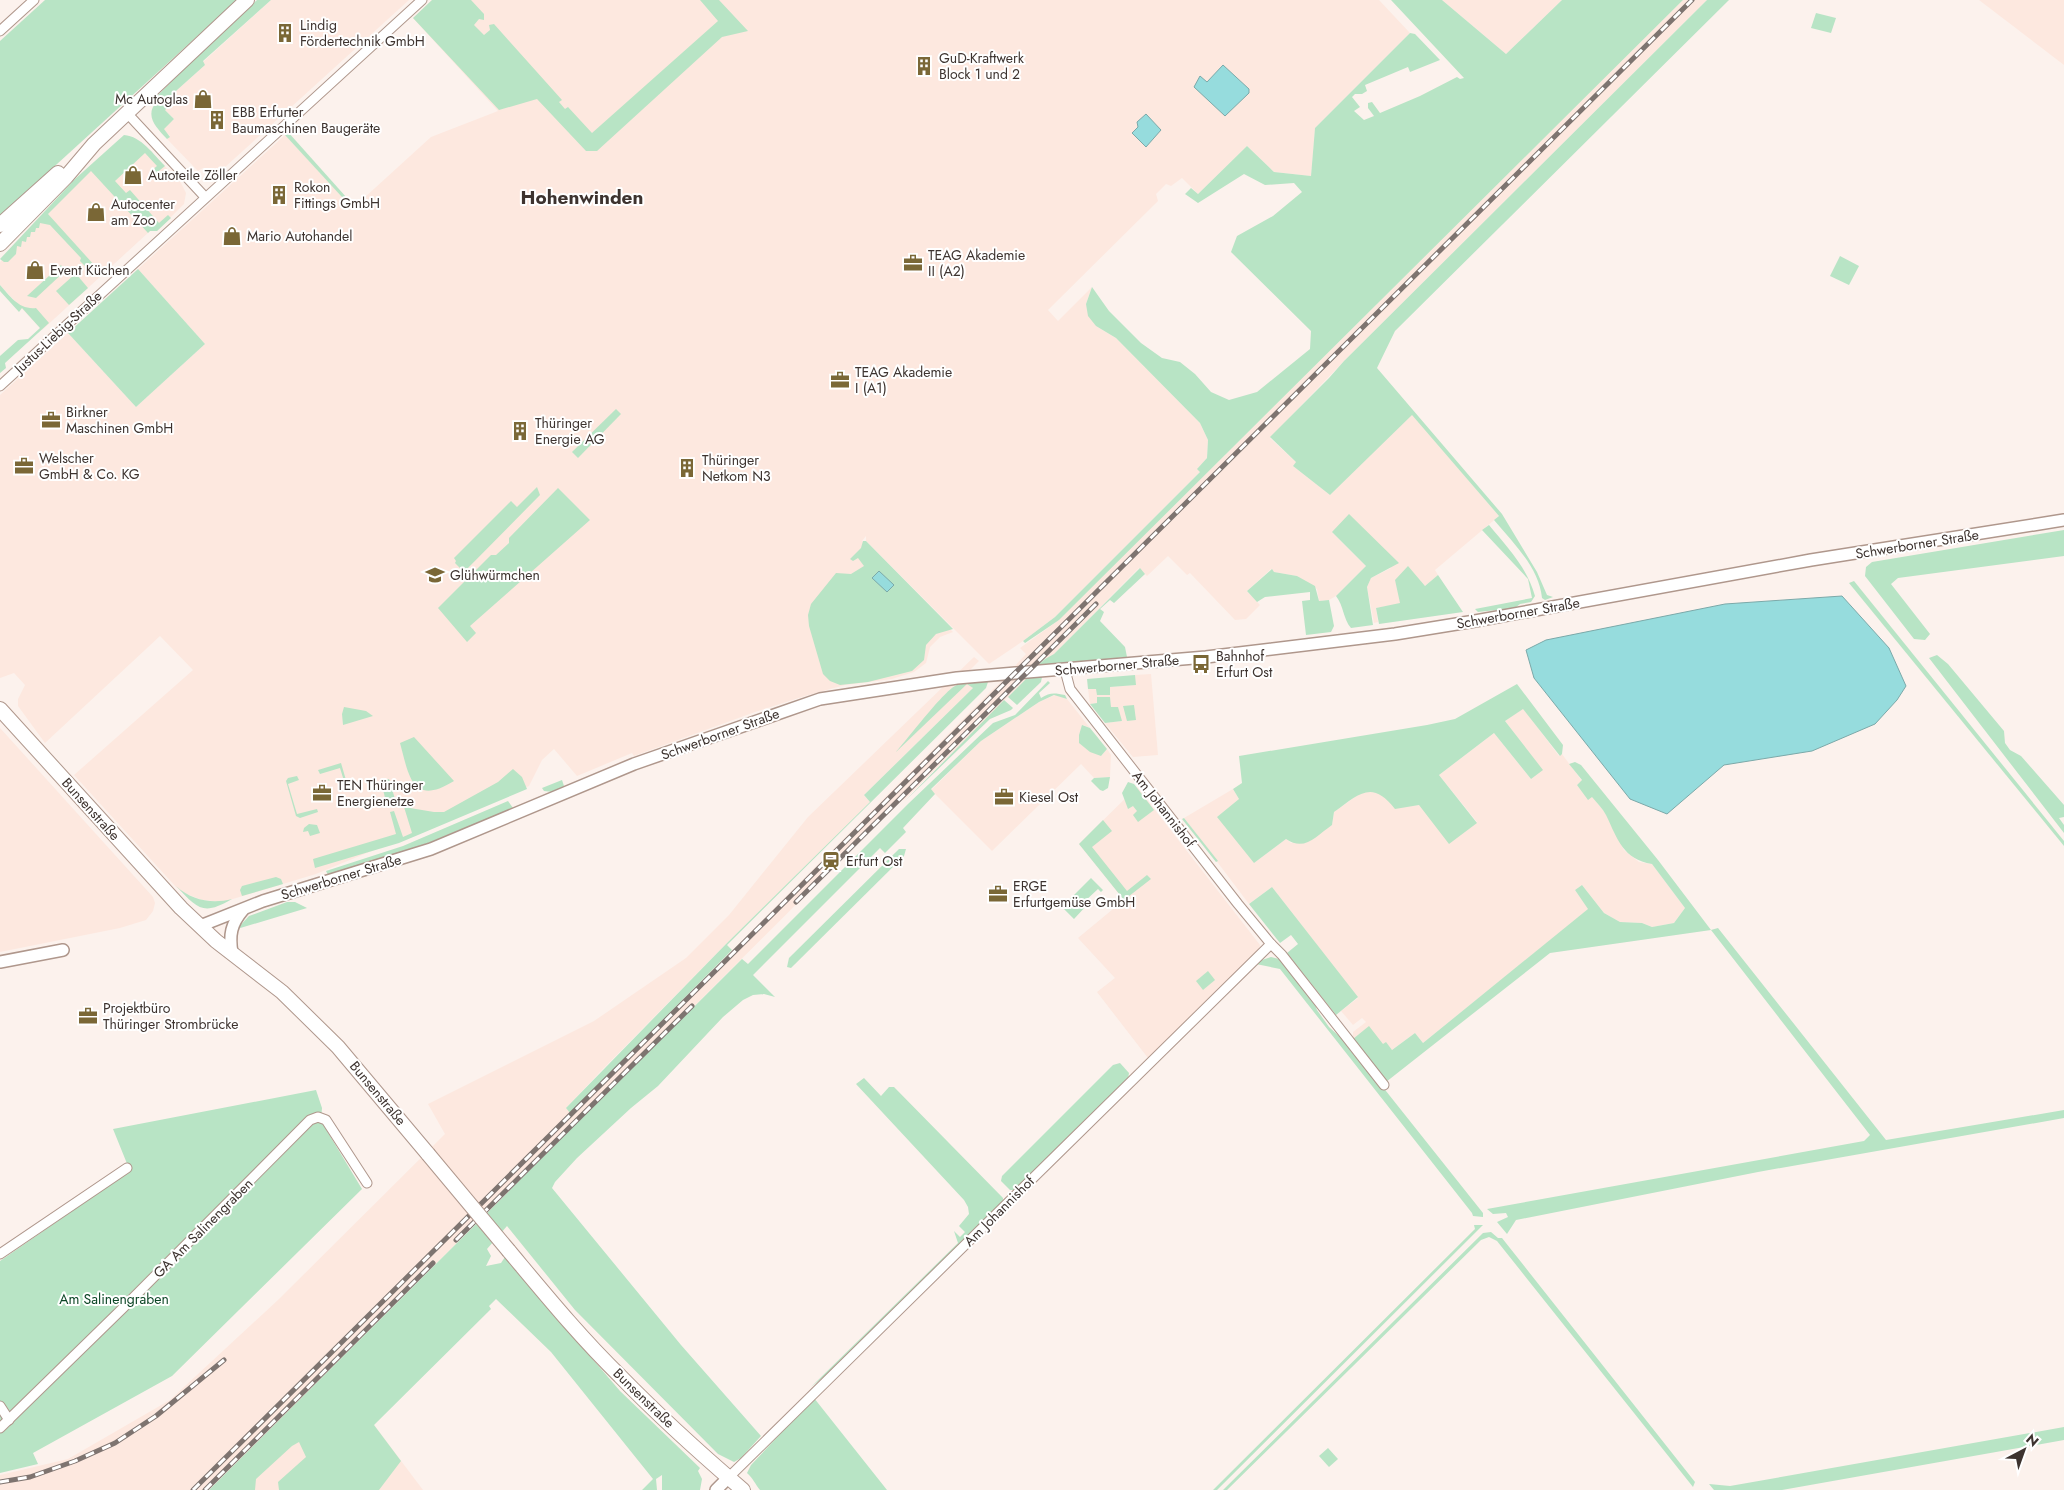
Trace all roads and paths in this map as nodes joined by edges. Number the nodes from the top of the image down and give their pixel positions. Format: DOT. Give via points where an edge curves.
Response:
graph roads {
  1 [pos="34,0"];
  2 [pos="247,0"];
  3 [pos="422,0"];
  4 [pos="0,31"];
  5 [pos="126,112"];
  6 [pos="94,144"];
  7 [pos="205,197"];
  8 [pos="0,225"];
  9 [pos="0,244"];
  10 [pos="0,386"];
  11 [pos="2064,520"];
  12 [pos="1065,670"];
  13 [pos="0,709"];
  14 [pos="244,909"];
  15 [pos="200,926"];
  16 [pos="1271,944"];
  17 [pos="63,950"];
  18 [pos="232,953"];
  19 [pos="0,962"];
  20 [pos="1384,1084"];
  21 [pos="127,1168"];
  22 [pos="367,1183"];
  23 [pos="0,1254"];
  24 [pos="0,1406"];
  25 [pos="9,1420"];
  26 [pos="0,1428"];
  27 [pos="728,1478"];
  28 [pos="716,1490"];
  29 [pos="743,1490"];
  1 -- 4 [label="street"];
  2 -- 5 [label="main road"];
  3 -- 7 [label="street, Justus-Liebig-Straße"];
  5 -- 6 [label="main road"];
  5 -- 7 [label="street"];
  6 -- 8 [label="main road"];
  6 -- 9 [label="main road"];
  7 -- 10 [label="street, Justus-Liebig-Straße"];
  11 -- 12 [label="street, Schwerborner Straße" via="1811,560 1413,631 1216,656"];
  12 -- 14 [label="street, Schwerborner Straße" via="957,678 820,700 634,764 431,849"];
  12 -- 16 [label="street, Am Johannishof" via="1070,689"];
  13 -- 15 [label="main road, Bunsenstraße"];
  14 -- 15 [label="street, Schwerborner Straße"];
  14 -- 18 [label="street" via="230,932"];
  15 -- 18 [label="main road, Bunsenstraße"];
  16 -- 20 [label="street, Am Johannishof"];
  16 -- 27 [label="street, Am Johannishof"];
  17 -- 19 [label="street"];
  18 -- 27 [label="main road, Bunsenstraße, bridge" via="304,1012 350,1061 619,1376"];
  21 -- 23 [label="street"];
  22 -- 25 [label="street, GA Am Salinengraben" via="326,1120 318,1117 310,1120"];
  24 -- 25 [label="street"];
  25 -- 26 [label="street, GA Am Salinengraben"];
  27 -- 28 [label="street"];
  27 -- 29 [label="main road, Bunsenstraße"];
}
